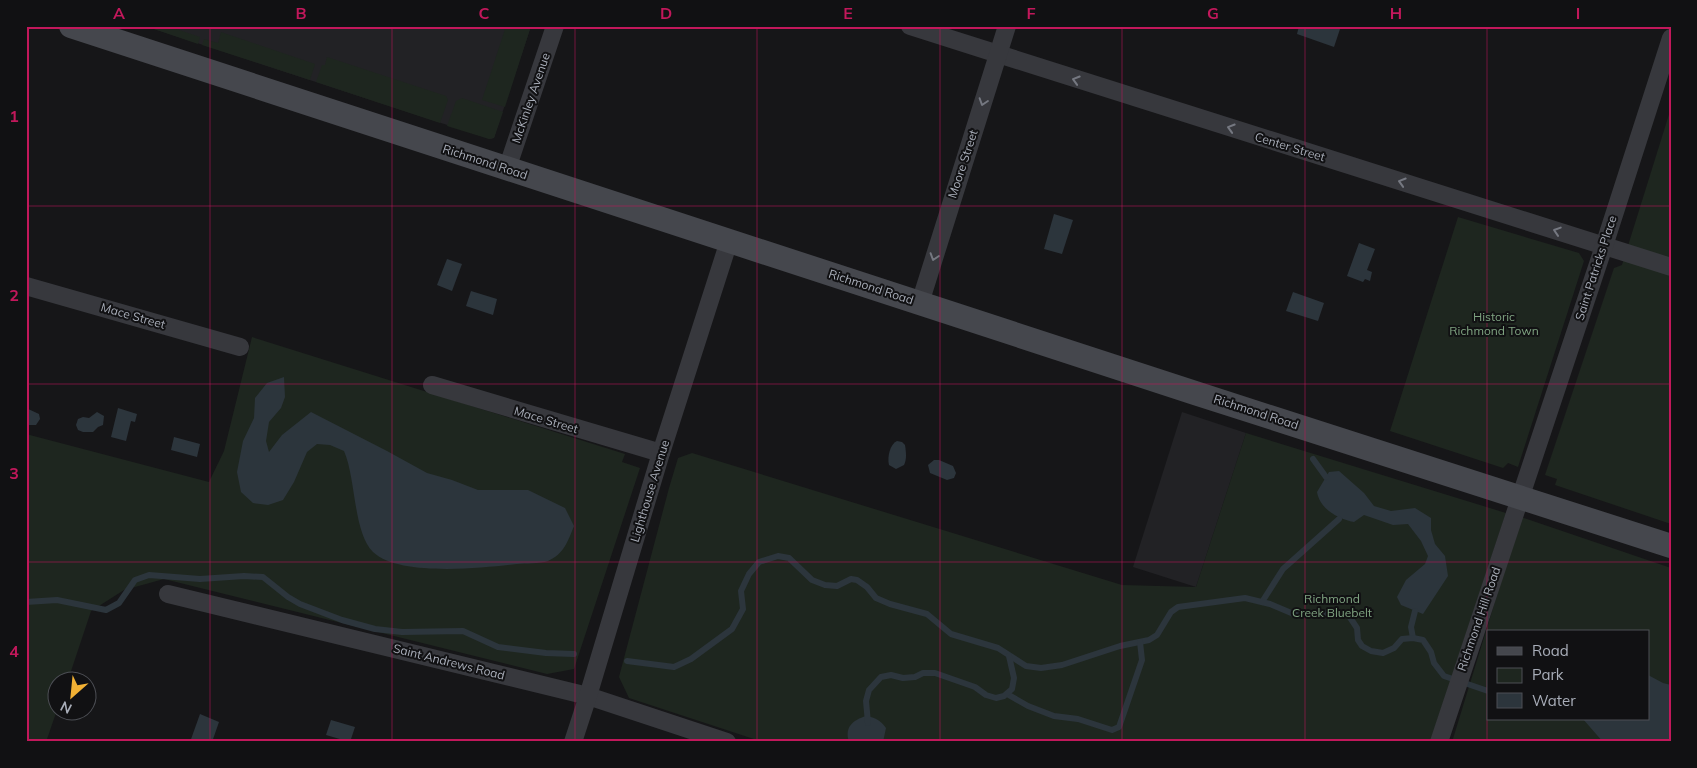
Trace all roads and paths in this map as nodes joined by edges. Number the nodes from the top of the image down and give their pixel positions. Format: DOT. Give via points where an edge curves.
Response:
graph roads {
  1 [pos="71,26"];
  2 [pos="555,26"];
  3 [pos="910,26"];
  4 [pos="1007,26"];
  5 [pos="1671,38"];
  6 [pos="998,55"];
  7 [pos="507,169"];
  8 [pos="730,241"];
  9 [pos="1604,246"];
  10 [pos="1671,266"];
  11 [pos="26,286"];
  12 [pos="920,303"];
  13 [pos="240,347"];
  14 [pos="432,384"];
  15 [pos="661,453"];
  16 [pos="1520,497"];
  17 [pos="1671,546"];
  18 [pos="168,594"];
  19 [pos="588,696"];
  20 [pos="573,742"];
  21 [pos="727,742"];
  22 [pos="1438,742"];
  1 -- 7 [label="street, Richmond Road"];
  2 -- 7 [label="street, McKinley Avenue"];
  3 -- 6 [label="street, Center Street"];
  4 -- 6 [label="street, Moore Street"];
  5 -- 9 [label="street, Saint Patricks Place"];
  9 -- 6 [label="street, Center Street, one-way"];
  6 -- 12 [label="street, Moore Street, one-way"];
  7 -- 8 [label="street, Richmond Road"];
  8 -- 12 [label="street, Richmond Road"];
  8 -- 15 [label="street, Lighthouse Avenue"];
  9 -- 10 [label="street, Center Street"];
  9 -- 16 [label="street, Saint Patricks Place"];
  11 -- 13 [label="street, Mace Street"];
  12 -- 16 [label="street, Richmond Road"];
  14 -- 15 [label="street, Mace Street"];
  15 -- 19 [label="street, Lighthouse Avenue"];
  16 -- 17 [label="street, Richmond Road"];
  16 -- 22 [label="street, Richmond Hill Road"];
  18 -- 19 [label="street, Saint Andrews Road"];
  19 -- 20 [label="street, Lighthouse Avenue"];
  19 -- 21 [label="street, Saint Andrews Road"];
}
